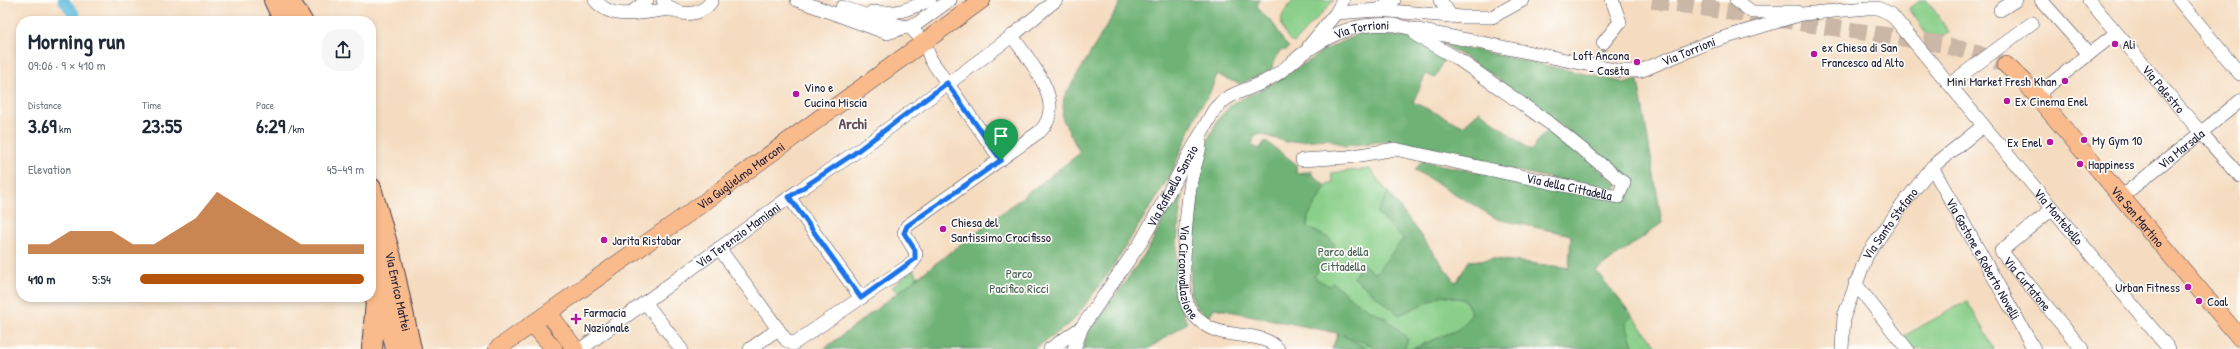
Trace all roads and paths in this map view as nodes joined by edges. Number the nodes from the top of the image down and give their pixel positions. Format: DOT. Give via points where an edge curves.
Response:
graph roads {
  1 [pos="274,0"];
  2 [pos="289,0"];
  3 [pos="294,0"];
  4 [pos="595,0"];
  5 [pos="647,0"];
  6 [pos="712,0"];
  7 [pos="798,0"];
  8 [pos="930,0"];
  9 [pos="950,0"];
  10 [pos="982,0"];
  11 [pos="1056,0"];
  12 [pos="1343,0"];
  13 [pos="1394,0"];
  14 [pos="1440,0"];
  15 [pos="1523,0"];
  16 [pos="1612,0"];
  17 [pos="1736,0"];
  18 [pos="2016,0"];
  19 [pos="2041,0"];
  20 [pos="2089,0"];
  21 [pos="2179,0"];
  22 [pos="667,5"];
  23 [pos="842,7"];
  24 [pos="1378,10"];
  25 [pos="2000,10"];
  26 [pos="631,13"];
  27 [pos="1336,13"];
  28 [pos="1802,14"];
  29 [pos="282,16"];
  30 [pos="299,16"];
  31 [pos="300,16"];
  32 [pos="1451,16"];
  33 [pos="2032,23"];
  34 [pos="1394,26"];
  35 [pos="908,28"];
  36 [pos="2116,33"];
  37 [pos="1333,35"];
  38 [pos="1012,36"];
  39 [pos="924,42"];
  40 [pos="1602,43"];
  41 [pos="2089,54"];
  42 [pos="1301,55"];
  43 [pos="2006,65"];
  44 [pos="2240,74"];
  45 [pos="947,83"];
  46 [pos="1950,84"];
  47 [pos="2044,98"];
  48 [pos="2240,101"];
  49 [pos="1983,126"];
  50 [pos="2202,133"];
  51 [pos="1198,137"];
  52 [pos="1001,160"];
  53 [pos="1302,160"];
  54 [pos="1932,167"];
  55 [pos="2240,175"];
  56 [pos="789,197"];
  57 [pos="2121,197"];
  58 [pos="376,205"];
  59 [pos="2052,209"];
  60 [pos="719,248"];
  61 [pos="376,258"];
  62 [pos="379,269"];
  63 [pos="1855,283"];
  64 [pos="861,298"];
  65 [pos="645,302"];
  66 [pos="549,313"];
  67 [pos="533,324"];
  68 [pos="1082,327"];
  69 [pos="778,329"];
  70 [pos="2240,338"];
  71 [pos="372,349"];
  72 [pos="396,349"];
  73 [pos="411,349"];
  74 [pos="497,349"];
  75 [pos="554,349"];
  76 [pos="576,349"];
  77 [pos="581,349"];
  78 [pos="681,349"];
  79 [pos="750,349"];
  80 [pos="1050,349"];
  81 [pos="1074,349"];
  82 [pos="1278,349"];
  83 [pos="1842,349"];
  84 [pos="1907,349"];
  85 [pos="2034,349"];
  86 [pos="2082,349"];
  87 [pos="2169,349"];
  1 -- 29 [label="highway"];
  2 -- 30 [label="highway"];
  3 -- 31 [label="highway"];
  4 -- 26 [label="street" via="604,9 613,13"];
  5 -- 26 [label="street"];
  6 -- 22 [label="street" via="696,13 684,14"];
  7 -- 23 [label="street"];
  7 -- 35 [label="street" via="881,32"];
  8 -- 23 [label="street" via="901,12 888,14"];
  9 -- 35 [label="street"];
  10 -- 39 [label="main road, Via Guglielmo Marconi"];
  11 -- 38 [label="street, Via Terenzio Mamiani"];
  12 -- 27 [label="street"];
  13 -- 24 [label="street"];
  14 -- 32 [label="street"];
  15 -- 32 [label="street" via="1492,17"];
  16 -- 40 [label="street" via="1620,22"];
  17 -- 28 [label="street" via="1752,12 1795,11"];
  18 -- 25 [label="street"];
  19 -- 41 [label="street"];
  20 -- 36 [label="street, Via Palestro"];
  21 -- 44 [label="street"];
  22 -- 26 [label="street"];
  23 -- 35 [label="street"];
  24 -- 27 [label="street"];
  24 -- 32 [label="street"];
  27 -- 37 [label="street"];
  27 -- 42 [label="street"];
  28 -- 34 [label="street, Via Torrioni" via="1710,42 1640,71 1620,71"];
  28 -- 46 [label="street, Via Torrioni" via="1878,8 1892,14"];
  33 -- 46 [label="street"];
  34 -- 37 [label="street, Via Torrioni" via="1358,25"];
  34 -- 53 [label="street, Via della Cittadella" via="1426,40 1458,59 1552,125 1624,183 1618,197 1395,149 1348,157"];
  35 -- 39 [label="street" via="916,31"];
  36 -- 41 [label="street"];
  36 -- 50 [label="street, Via Palestro"];
  37 -- 42 [label="street, Via Torrioni"];
  38 -- 45 [label="street, Via Terenzio Mamiani"];
  38 -- 52 [label="street" via="1048,90 1049,116 1044,127"];
  39 -- 45 [label="street" via="931,60"];
  39 -- 66 [label="main road, Via Guglielmo Marconi"];
  41 -- 47 [label="street"];
  42 -- 51 [label="street, Via Raffaello Sanzio" via="1282,72 1221,102"];
  43 -- 47 [label="main road, Via San Martino"];
  45 -- 52 [label="street"];
  45 -- 56 [label="street, Via Terenzio Mamiani" via="852,155"];
  46 -- 49 [label="street, Via Montebello"];
  47 -- 57 [label="main road, Via San Martino"];
  48 -- 50 [label="street, Via Marsala"];
  49 -- 54 [label="street, Via Santo Stefano"];
  49 -- 59 [label="street, Via Montebello"];
  50 -- 55 [label="street, Via Palestro"];
  50 -- 57 [label="street, Via Marsala"];
  51 -- 68 [label="street, Via Raffaello Sanzio" via="1141,242"];
  51 -- 82 [label="street, Via Circonvallazione" via="1200,144 1191,180 1186,225 1185,293 1188,306 1201,322 1211,329 1263,340"];
  52 -- 64 [label="street" via="907,226 904,233 915,250 915,259"];
  54 -- 63 [label="street, Via Santo Stefano" via="1867,255"];
  54 -- 85 [label="street, Via Gastone e Roberto Novelli"];
  56 -- 60 [label="street, Via Terenzio Mamiani"];
  56 -- 64 [label="street"];
  57 -- 70 [label="main road, Via San Martino"];
  58 -- 73 [label="highway, Via Enrico Mattei" via="391,257"];
  59 -- 86 [label="street, Via Curtatone" via="2001,251"];
  59 -- 87 [label="street, Via Montebello"];
  60 -- 65 [label="street, Via Terenzio Mamiani"];
  60 -- 69 [label="street"];
  61 -- 62 [label="highway, Via Enrico Mattei"];
  62 -- 71 [label="highway"];
  62 -- 72 [label="highway, Via Enrico Mattei"];
  63 -- 83 [label="street, Via Santo Stefano" via="1844,316"];
  63 -- 84 [label="street"];
  64 -- 69 [label="street" via="796,344 789,343"];
  65 -- 77 [label="street, Via Terenzio Mamiani"];
  65 -- 78 [label="street"];
  66 -- 67 [label="main road, Via Guglielmo Marconi"];
  66 -- 76 [label="main road"];
  67 -- 74 [label="main road, Via Guglielmo Marconi"];
  67 -- 75 [label="main road"];
  68 -- 80 [label="street"];
  68 -- 81 [label="street, Via Raffaello Sanzio"];
  69 -- 79 [label="street"];
}
